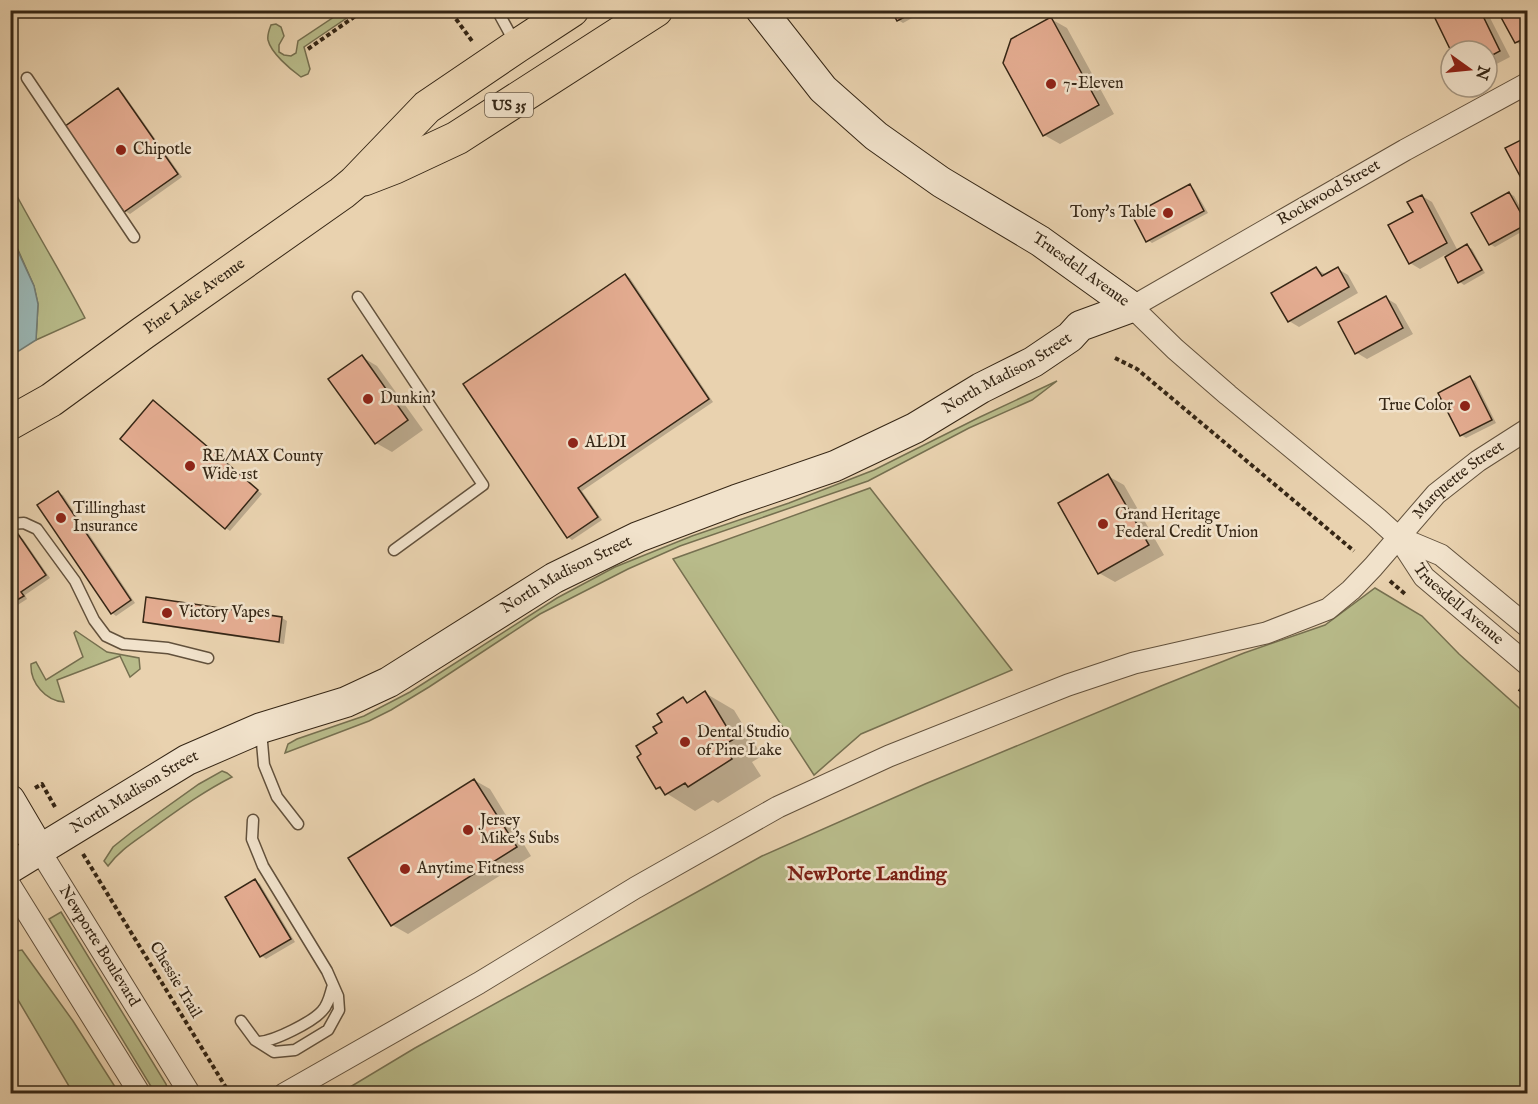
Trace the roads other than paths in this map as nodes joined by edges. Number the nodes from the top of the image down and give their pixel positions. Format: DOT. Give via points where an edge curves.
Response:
graph roads {
  1 [pos="497,10"];
  2 [pos="572,10"];
  3 [pos="656,10"];
  4 [pos="761,10"];
  5 [pos="517,45"];
  6 [pos="27,78"];
  7 [pos="1527,84"];
  8 [pos="354,183"];
  9 [pos="134,237"];
  10 [pos="358,297"];
  11 [pos="1132,307"];
  12 [pos="18,421"];
  13 [pos="1527,429"];
  14 [pos="10,524"];
  15 [pos="1398,537"];
  16 [pos="394,550"];
  17 [pos="1527,627"];
  18 [pos="208,658"];
  19 [pos="1527,664"];
  20 [pos="261,728"];
  21 [pos="10,800"];
  22 [pos="253,820"];
  23 [pos="298,824"];
  24 [pos="40,851"];
  25 [pos="10,868"];
  26 [pos="10,885"];
  27 [pos="333,985"];
  28 [pos="241,1021"];
  29 [pos="259,1042"];
  30 [pos="140,1094"];
  31 [pos="190,1094"];
  32 [pos="284,1094"];
  1 -- 5 [label="lane"];
  2 -- 5 [label="main road, Pine Lake Avenue / US 35"];
  3 -- 8 [label="main road, Pine Lake Avenue / US 35" via="458,138"];
  4 -- 11 [label="street, Truesdell Avenue" via="823,89 876,136 941,182 1040,240"];
  5 -- 8 [label="main road, Pine Lake Avenue / US 35" via="427,107"];
  6 -- 9 [label="lane"];
  7 -- 11 [label="street, Rockwood Street"];
  8 -- 12 [label="main road, Pine Lake Avenue / US 35"];
  10 -- 16 [label="lane" via="483,486"];
  11 -- 15 [label="street, Truesdell Avenue" via="1228,395"];
  11 -- 20 [label="street, North Madison Street" via="1080,326 1032,362 915,428 835,466 638,537 554,578 389,682 345,702"];
  13 -- 15 [label="street, Marquette Street" via="1436,494"];
  14 -- 18 [label="lane" via="24,523 37,529 75,581 106,636 123,644 168,648"];
  15 -- 17 [label="street, Truesdell Avenue" via="1441,555"];
  15 -- 19 [label="street, Truesdell Avenue" via="1424,577"];
  15 -- 32 [label="street, Marquette Street" via="1351,590 1328,609 1266,633 1134,663 1068,685 889,756 778,807"];
  20 -- 23 [label="lane" via="264,765 277,797"];
  20 -- 24 [label="street, North Madison Street" via="188,760"];
  21 -- 24 [label="street, Newporte Boulevard"];
  22 -- 27 [label="lane" via="252,840 263,866"];
  24 -- 25 [label="street, North Madison Street"];
  24 -- 31 [label="street, Newporte Boulevard"];
  26 -- 30 [label="street"];
  27 -- 29 [label="lane" via="322,1012 270,1041"];
  27 -- 29 [label="lane" via="339,1010 328,1030 295,1050 274,1052"];
  28 -- 29 [label="lane"];
}
